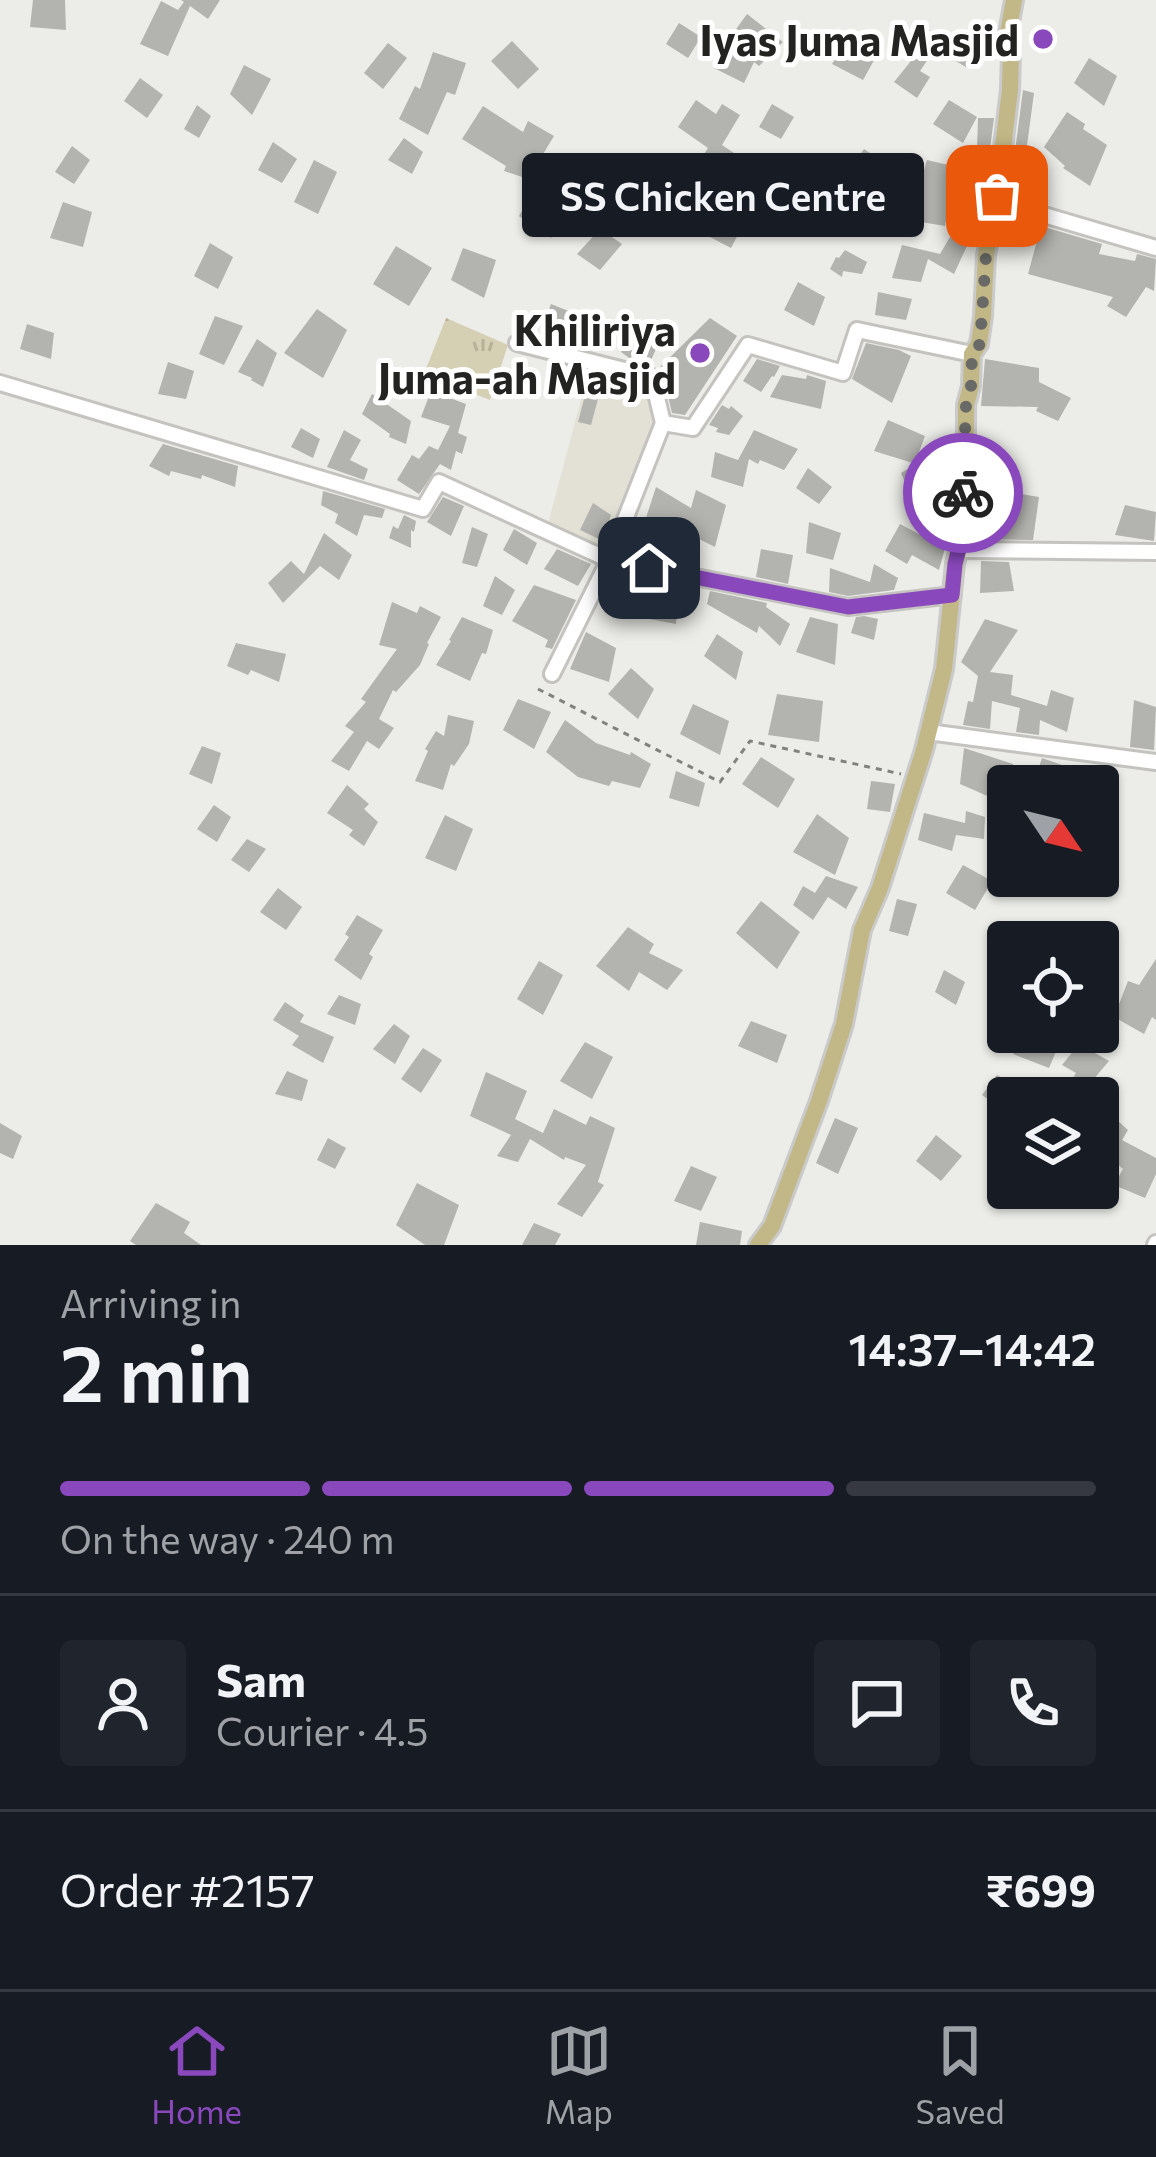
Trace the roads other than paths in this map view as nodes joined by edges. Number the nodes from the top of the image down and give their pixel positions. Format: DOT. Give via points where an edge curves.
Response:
graph roads {
  1 [pos="1015,0"];
  2 [pos="994,207"];
  3 [pos="1156,248"];
  4 [pos="517,343"];
  5 [pos="972,354"];
  6 [pos="0,382"];
  7 [pos="663,423"];
  8 [pos="958,550"];
  9 [pos="1156,552"];
  10 [pos="609,560"];
  11 [pos="952,595"];
  12 [pos="552,674"];
  13 [pos="928,732"];
  14 [pos="1156,762"];
  15 [pos="758,1245"];
  1 -- 2 [label="main road"];
  2 -- 3 [label="street"];
  2 -- 5 [label="main road" via="980,344"];
  4 -- 7 [label="street" via="652,377"];
  5 -- 7 [label="street" via="857,330 843,373 748,345 693,428"];
  5 -- 8 [label="main road"];
  6 -- 10 [label="street" via="423,509 440,482"];
  7 -- 10 [label="street"];
  8 -- 9 [label="street"];
  8 -- 11 [label="main road"];
  10 -- 11 [label="street" via="848,607"];
  10 -- 12 [label="street"];
  11 -- 13 [label="main road"];
  13 -- 14 [label="street"];
  13 -- 15 [label="main road" via="862,930 824,1088"];
}
